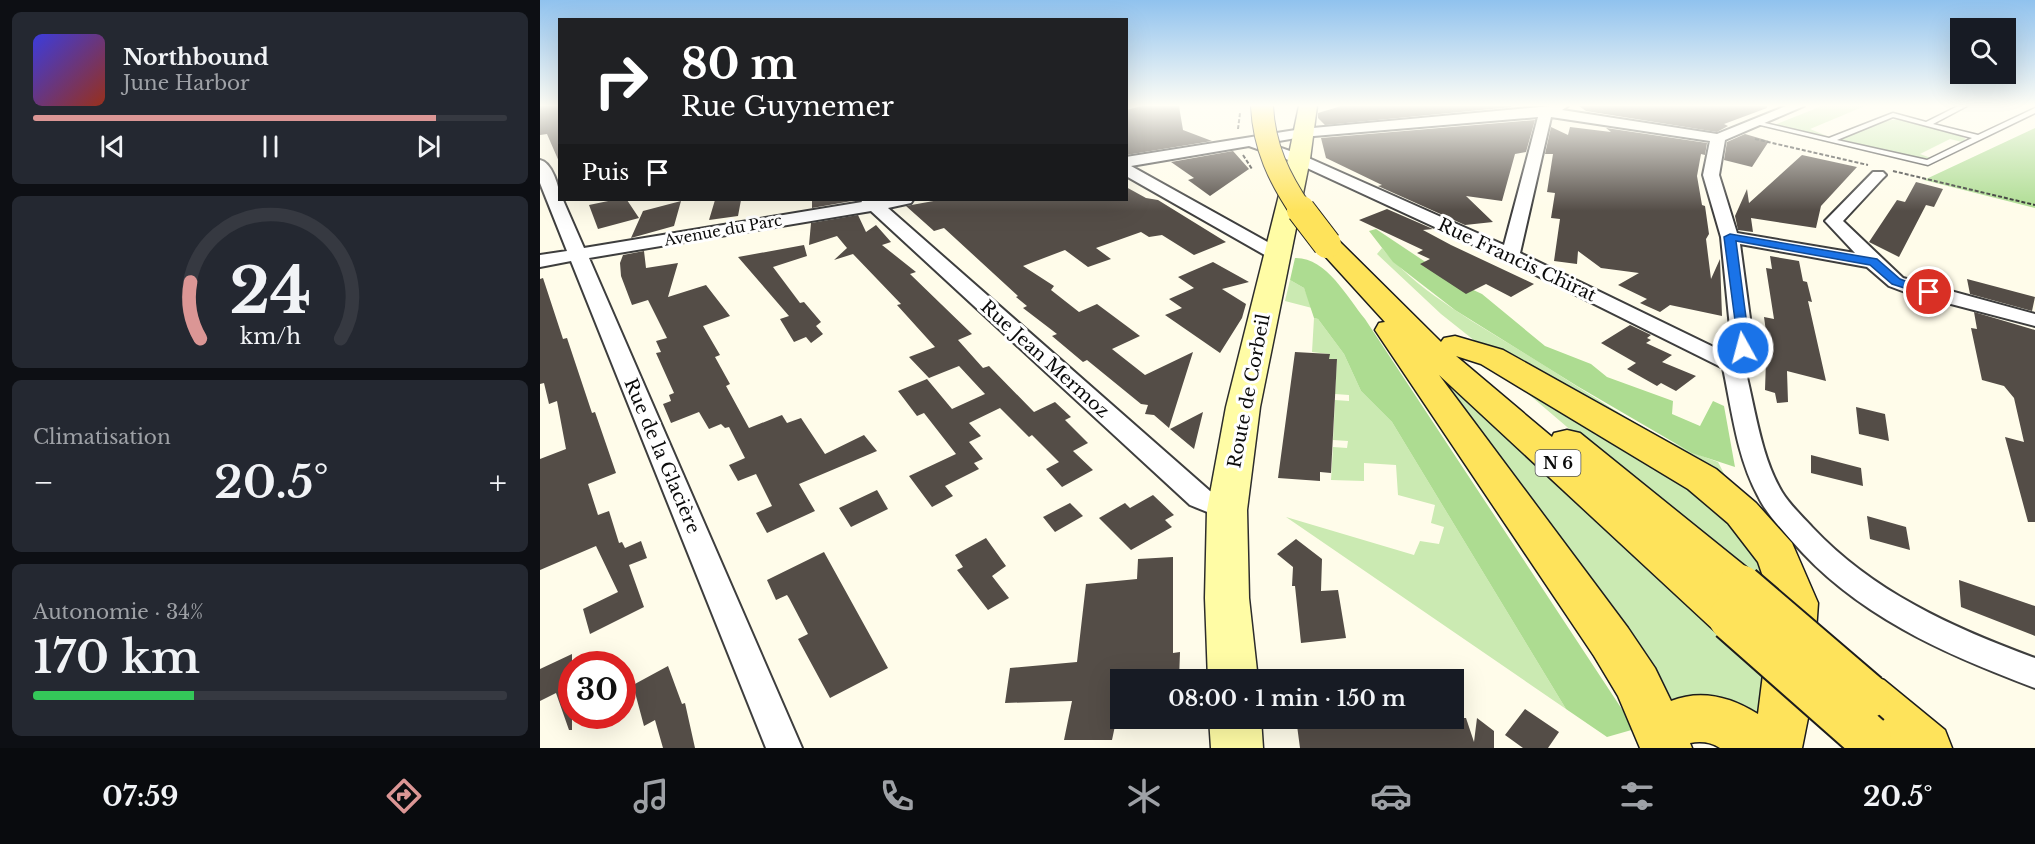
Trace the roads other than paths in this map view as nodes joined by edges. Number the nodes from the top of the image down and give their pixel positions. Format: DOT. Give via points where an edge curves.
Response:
graph roads {
  1 [pos="1264,141"];
  2 [pos="1281,141"];
  3 [pos="1302,141"];
  4 [pos="1337,141"];
  5 [pos="1539,141"];
  6 [pos="1722,141"];
  7 [pos="1831,141"];
  8 [pos="1973,141"];
  9 [pos="1251,142"];
  10 [pos="1301,146"];
  11 [pos="1128,162"];
  12 [pos="540,164"];
  13 [pos="1128,170"];
  14 [pos="1879,170"];
  15 [pos="888,201"];
  16 [pos="871,202"];
  17 [pos="1730,237"];
  18 [pos="1337,242"];
  19 [pos="578,254"];
  20 [pos="1276,254"];
  21 [pos="1510,255"];
  22 [pos="540,261"];
  23 [pos="1874,262"];
  24 [pos="1386,308"];
  25 [pos="2035,320"];
  26 [pos="1455,345"];
  27 [pos="1733,365"];
  28 [pos="1227,510"];
  29 [pos="1736,603"];
  30 [pos="1232,669"];
  31 [pos="2035,673"];
  32 [pos="1871,727"];
  33 [pos="1236,729"];
  34 [pos="1664,741"];
  35 [pos="784,748"];
  36 [pos="1237,748"];
  37 [pos="1757,748"];
  38 [pos="1776,748"];
  39 [pos="1926,748"];
  1 -- 18 [label="main road, N 6, bridge" via="1281,185"];
  2 -- 18 [label="main road, N 6" via="1302,186"];
  3 -- 10 [label="main road, Route de Corbeil"];
  4 -- 10 [label="street"];
  5 -- 21 [label="street"];
  6 -- 17 [label="street" via="1711,175"];
  7 -- 8 [label="lane" via="1928,163"];
  9 -- 10 [label="street"];
  9 -- 10 [label="street"];
  9 -- 11 [label="street"];
  10 -- 20 [label="main road, Route de Corbeil"];
  10 -- 21 [label="street, Rue Francis Chirat"];
  12 -- 19 [label="street, Rue de la Glacière"];
  13 -- 20 [label="street"];
  14 -- 23 [label="street" via="1833,221"];
  15 -- 16 [label="street, Avenue du Parc"];
  16 -- 19 [label="street, Avenue du Parc"];
  16 -- 28 [label="street, Rue Jean Mermoz" via="1200,498"];
  17 -- 23 [label="street"];
  17 -- 27 [label="street" via="1743,348"];
  18 -- 24 [label="main road, N 6"];
  18 -- 26 [label="main road, N 6"];
  19 -- 22 [label="street, Avenue du Parc"];
  19 -- 35 [label="street, Rue de la Glacière"];
  20 -- 28 [label="main road, Route de Corbeil" via="1243,407"];
  21 -- 27 [label="street, Rue Francis Chirat"];
  23 -- 25 [label="street" via="1896,282 1912,288"];
  24 -- 29 [label="main road, N 6"];
  24 -- 34 [label="main road" via="1389,330 1611,642 1638,684"];
  26 -- 29 [label="main road, N 6"];
  26 -- 38 [label="main road" via="1492,357 1702,479 1742,513 1778,555 1795,603 1786,703"];
  27 -- 31 [label="street" via="1758,463 1771,496 1821,557 1867,593 1932,631"];
  28 -- 30 [label="main road, Route de Corbeil"];
  29 -- 32 [label="main road, N 6, bridge"];
  32 -- 39 [label="main road, N 6"];
  33 -- 36 [label="main road"];
  34 -- 37 [label="main road" via="1670,724 1707,718 1737,728"];
}
